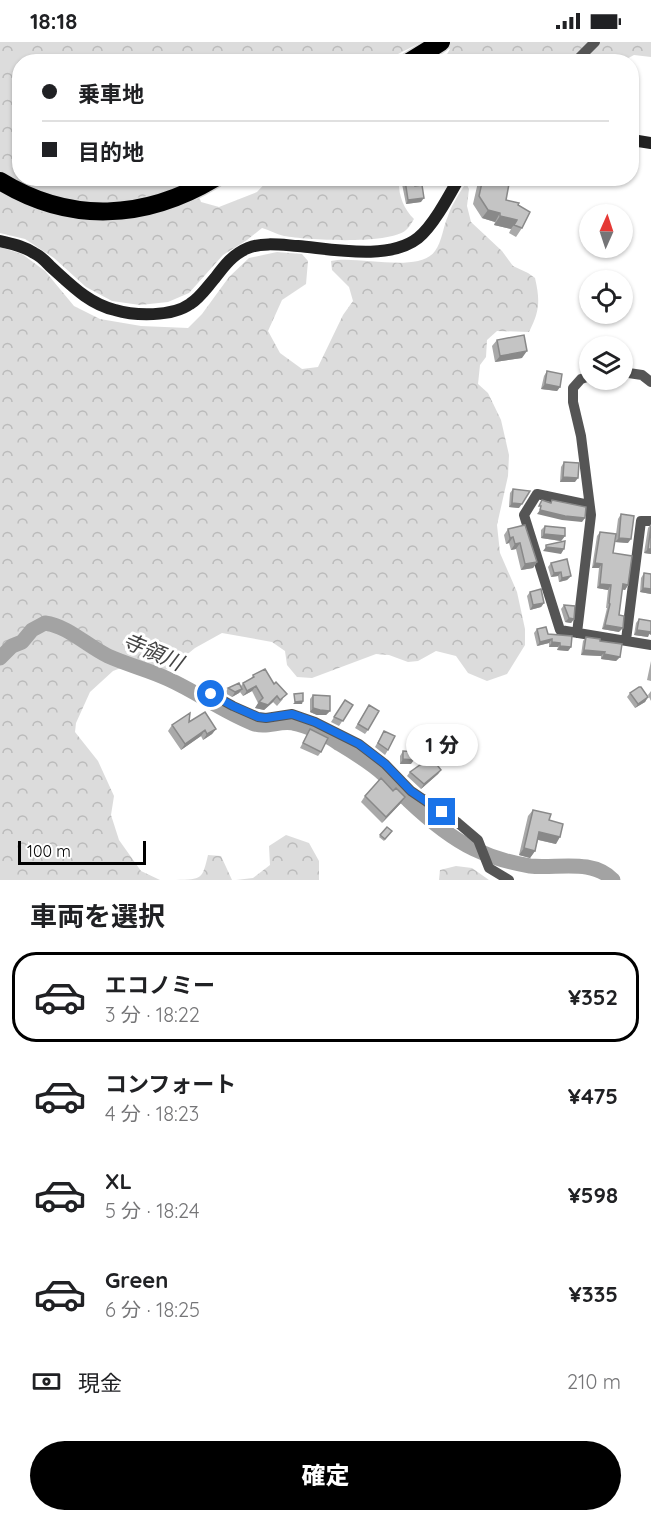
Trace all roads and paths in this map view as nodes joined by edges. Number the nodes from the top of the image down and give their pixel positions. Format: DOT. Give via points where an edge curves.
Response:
graph roads {
  1 [pos="441,42"];
  2 [pos="595,42"];
  3 [pos="422,54"];
  4 [pos="583,54"];
  5 [pos="0,181"];
  6 [pos="200,186"];
  7 [pos="454,186"];
  8 [pos="0,241"];
  9 [pos="633,374"];
  10 [pos="579,381"];
  11 [pos="651,382"];
  12 [pos="589,505"];
  13 [pos="651,521"];
  14 [pos="577,633"];
  15 [pos="626,640"];
  16 [pos="651,645"];
  17 [pos="211,694"];
  18 [pos="508,880"];
  1 -- 3 [label="highway"];
  2 -- 4 [label="street"];
  5 -- 6 [label="highway" via="47,203 98,212 164,202"];
  7 -- 8 [label="street" via="429,227 402,247 368,252 285,245 250,247 227,263 190,304 163,314 136,314 93,302 36,254"];
  9 -- 11 [label="street"];
  10 -- 12 [label="street" via="573,387 573,402"];
  12 -- 14 [label="street"];
  12 -- 14 [label="street" via="537,494 524,515 560,630"];
  13 -- 15 [label="street" via="641,521"];
  14 -- 15 [label="street"];
  15 -- 16 [label="street"];
  17 -- 18 [label="street" via="258,717 292,714 359,744 411,791 478,840 489,868"];
}
